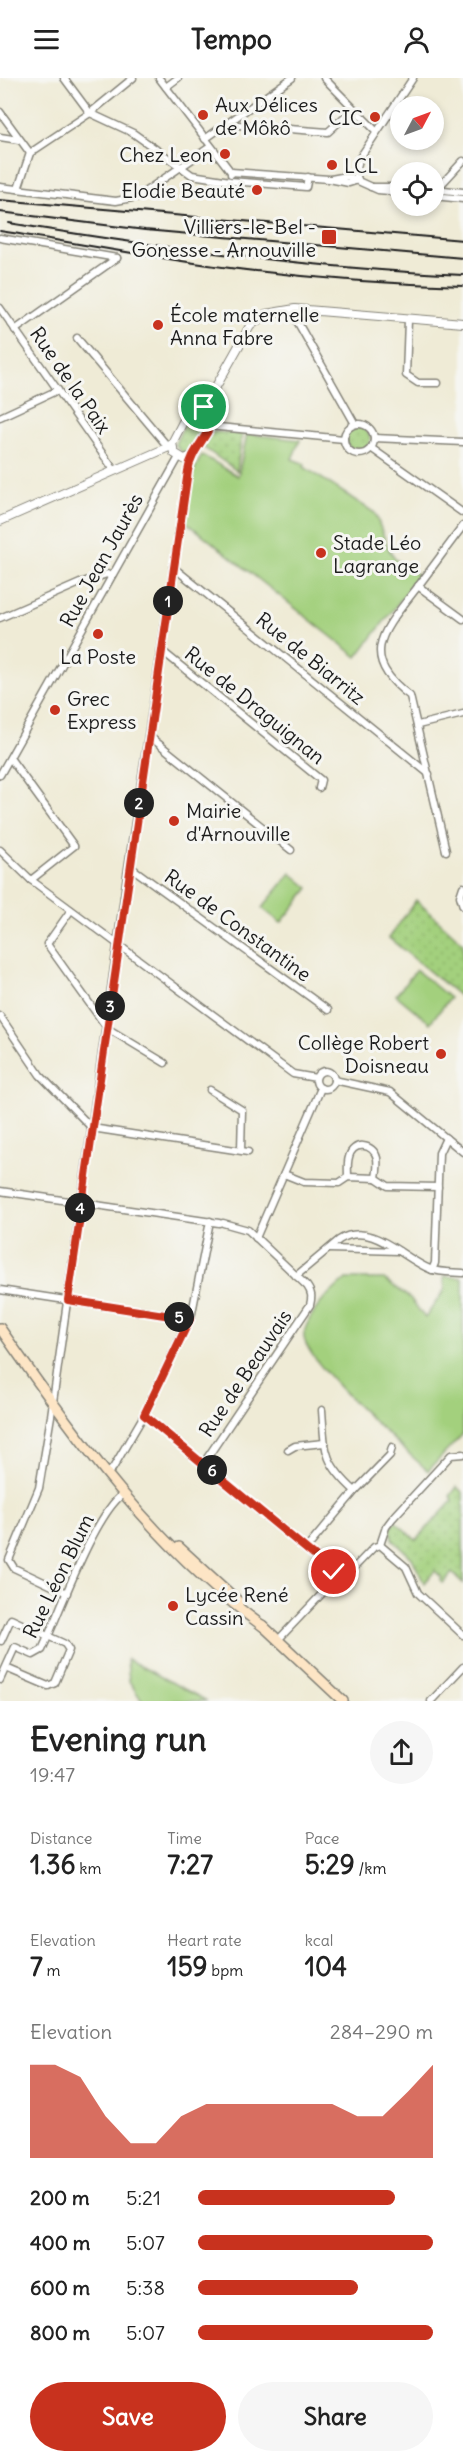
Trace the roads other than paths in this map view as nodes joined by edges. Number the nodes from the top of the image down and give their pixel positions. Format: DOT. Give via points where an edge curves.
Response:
graph roads {
  1 [pos="64,78"];
  2 [pos="133,78"];
  3 [pos="159,78"];
  4 [pos="178,78"];
  5 [pos="292,78"];
  6 [pos="324,78"];
  7 [pos="413,78"];
  8 [pos="166,87"];
  9 [pos="353,109"];
  10 [pos="0,112"];
  11 [pos="90,113"];
  12 [pos="226,124"];
  13 [pos="376,131"];
  14 [pos="0,137"];
  15 [pos="205,139"];
  16 [pos="19,140"];
  17 [pos="210,147"];
  18 [pos="30,153"];
  19 [pos="463,161"];
  20 [pos="180,166"];
  21 [pos="231,172"];
  22 [pos="308,177"];
  23 [pos="358,180"];
  24 [pos="230,181"];
  25 [pos="444,184"];
  26 [pos="0,187"];
  27 [pos="371,187"];
  28 [pos="390,187"];
  29 [pos="18,189"];
  30 [pos="390,191"];
  31 [pos="463,192"];
  32 [pos="444,193"];
  33 [pos="444,195"];
  34 [pos="463,199"];
  35 [pos="0,238"];
  36 [pos="295,309"];
  37 [pos="0,310"];
  38 [pos="463,323"];
  39 [pos="407,324"];
  40 [pos="15,330"];
  41 [pos="77,338"];
  42 [pos="438,383"];
  43 [pos="58,390"];
  44 [pos="200,415"];
  45 [pos="0,417"];
  46 [pos="355,424"];
  47 [pos="207,426"];
  48 [pos="374,438"];
  49 [pos="344,439"];
  50 [pos="463,442"];
  51 [pos="170,447"];
  52 [pos="371,448"];
  53 [pos="179,457"];
  54 [pos="190,459"];
  55 [pos="114,471"];
  56 [pos="463,513"];
  57 [pos="0,521"];
  58 [pos="463,526"];
  59 [pos="173,567"];
  60 [pos="110,576"];
  61 [pos="418,586"];
  62 [pos="0,618"];
  63 [pos="463,618"];
  64 [pos="161,650"];
  65 [pos="463,714"];
  66 [pos="418,725"];
  67 [pos="149,736"];
  68 [pos="10,758"];
  69 [pos="429,774"];
  70 [pos="0,775"];
  71 [pos="319,788"];
  72 [pos="0,850"];
  73 [pos="291,850"];
  74 [pos="446,850"];
  75 [pos="129,866"];
  76 [pos="31,880"];
  77 [pos="463,887"];
  78 [pos="463,906"];
  79 [pos="71,910"];
  80 [pos="118,945"];
  81 [pos="328,1010"];
  82 [pos="0,1017"];
  83 [pos="107,1028"];
  84 [pos="165,1062"];
  85 [pos="316,1078"];
  86 [pos="334,1080"];
  87 [pos="321,1088"];
  88 [pos="210,1090"];
  89 [pos="92,1128"];
  90 [pos="446,1138"];
  91 [pos="463,1152"];
  92 [pos="284,1174"];
  93 [pos="348,1177"];
  94 [pos="376,1178"];
  95 [pos="438,1187"];
  96 [pos="0,1191"];
  97 [pos="81,1203"];
  98 [pos="210,1221"];
  99 [pos="256,1238"];
  100 [pos="328,1249"];
  101 [pos="399,1251"];
  102 [pos="432,1270"];
  103 [pos="463,1272"];
  104 [pos="296,1276"];
  105 [pos="0,1290"];
  106 [pos="68,1300"];
  107 [pos="190,1319"];
  108 [pos="0,1328"];
  109 [pos="53,1404"];
  110 [pos="322,1410"];
  111 [pos="144,1415"];
  112 [pos="324,1443"];
  113 [pos="392,1447"];
  114 [pos="288,1450"];
  115 [pos="462,1453"];
  116 [pos="203,1464"];
  117 [pos="107,1474"];
  118 [pos="355,1491"];
  119 [pos="123,1494"];
  120 [pos="380,1545"];
  121 [pos="306,1549"];
  122 [pos="339,1577"];
  123 [pos="67,1593"];
  124 [pos="463,1635"];
  125 [pos="48,1636"];
  126 [pos="278,1640"];
  127 [pos="1,1641"];
  128 [pos="15,1647"];
  129 [pos="6,1668"];
  130 [pos="462,1672"];
  131 [pos="0,1680"];
  132 [pos="344,1701"];
  133 [pos="431,1701"];
  1 -- 11 [label="street"];
  2 -- 11 [label="street"];
  3 -- 8 [label="street"];
  4 -- 8 [label="street"];
  5 -- 12 [label="street"];
  6 -- 9 [label="street"];
  7 -- 13 [label="street"];
  8 -- 15 [label="street"];
  9 -- 12 [label="street" via="328,132"];
  9 -- 13 [label="street"];
  10 -- 16 [label="street"];
  11 -- 18 [label="street"];
  11 -- 20 [label="street" via="133,133"];
  12 -- 15 [label="street"];
  13 -- 23 [label="street" via="359,159"];
  14 -- 16 [label="street"];
  15 -- 17 [label="street"];
  16 -- 18 [label="street"];
  17 -- 20 [label="street"];
  17 -- 21 [label="street"];
  18 -- 29 [label="street"];
  19 -- 25 [label="street"];
  20 -- 24 [label="street" via="192,175"];
  20 -- 29 [label="street" via="129,199 102,200"];
  21 -- 22 [label="street"];
  21 -- 24 [label="street"];
  22 -- 23 [label="street" via="349,183"];
  22 -- 24 [label="street" via="306,187"];
  23 -- 27 [label="street"];
  26 -- 29 [label="street"];
  27 -- 28 [label="street"];
  27 -- 30 [label="street"];
  31 -- 32 [label="street"];
  33 -- 34 [label="street"];
  35 -- 40 [label="street" via="117,258"];
  36 -- 39 [label="street"];
  36 -- 44 [label="street" via="267,314 250,326"];
  36 -- 46 [label="street" via="298,323"];
  37 -- 40 [label="street, Rue de la Paix"];
  38 -- 39 [label="street"];
  39 -- 42 [label="street" via="406,375 418,383"];
  40 -- 43 [label="street, Rue de la Paix"];
  41 -- 51 [label="street"];
  43 -- 45 [label="street"];
  43 -- 55 [label="street, Rue de la Paix"];
  44 -- 47 [label="street"];
  44 -- 51 [label="street" via="185,418"];
  46 -- 48 [label="street" via="368,426"];
  46 -- 49 [label="street"];
  47 -- 49 [label="street"];
  47 -- 54 [label="street" via="208,431"];
  48 -- 50 [label="street"];
  48 -- 52 [label="street"];
  49 -- 52 [label="street" via="354,453"];
  51 -- 53 [label="street"];
  51 -- 55 [label="street"];
  52 -- 56 [label="street"];
  53 -- 54 [label="street"];
  53 -- 60 [label="street, Rue Jean Jaurès"];
  54 -- 59 [label="street"];
  55 -- 57 [label="street"];
  58 -- 61 [label="street"];
  59 -- 64 [label="street"];
  59 -- 69 [label="street, Rue de Biarritz"];
  60 -- 62 [label="street" via="80,583"];
  60 -- 68 [label="street, Rue Jean Jaurès"];
  61 -- 63 [label="street"];
  61 -- 66 [label="street" via="385,629 380,654 384,669 410,696"];
  64 -- 67 [label="street"];
  64 -- 71 [label="street, Rue de Draguignan" via="321,780"];
  65 -- 66 [label="street"];
  66 -- 69 [label="street"];
  67 -- 73 [label="street"];
  67 -- 75 [label="street"];
  68 -- 70 [label="street, Rue Jean Jaurès"];
  68 -- 76 [label="street" via="74,846"];
  69 -- 74 [label="street"];
  72 -- 76 [label="street"];
  75 -- 80 [label="street"];
  75 -- 81 [label="street, Rue de Constantine"];
  76 -- 79 [label="street"];
  77 -- 78 [label="street"];
  79 -- 80 [label="street"];
  79 -- 83 [label="street" via="47,944"];
  80 -- 83 [label="street"];
  80 -- 85 [label="street" via="290,1072"];
  82 -- 89 [label="street" via="40,1075"];
  83 -- 84 [label="street"];
  83 -- 89 [label="street"];
  85 -- 86 [label="street" via="321,1071 327,1071"];
  85 -- 87 [label="street"];
  86 -- 87 [label="street" via="329,1088"];
  86 -- 90 [label="street" via="390,1092"];
  87 -- 92 [label="street"];
  88 -- 89 [label="street" via="243,1110 244,1151"];
  89 -- 97 [label="street"];
  90 -- 91 [label="street"];
  90 -- 95 [label="street" via="440,1153"];
  92 -- 93 [label="street" via="304,1182 339,1183"];
  92 -- 99 [label="street"];
  93 -- 94 [label="street"];
  93 -- 94 [label="street" via="349,1156 364,1145 376,1155"];
  94 -- 95 [label="street" via="388,1186"];
  95 -- 102 [label="street"];
  96 -- 97 [label="street"];
  97 -- 98 [label="street"];
  97 -- 106 [label="street"];
  98 -- 99 [label="street" via="244,1227"];
  98 -- 107 [label="street"];
  99 -- 104 [label="street"];
  100 -- 101 [label="street"];
  100 -- 101 [label="street" via="345,1236 353,1235 374,1237"];
  100 -- 104 [label="street"];
  101 -- 102 [label="street"];
  102 -- 103 [label="street"];
  104 -- 116 [label="street, Rue de Beauvais" via="311,1293 310,1305"];
  105 -- 106 [label="street"];
  106 -- 107 [label="street"];
  106 -- 109 [label="street"];
  107 -- 111 [label="street"];
  108 -- 109 [label="main road"];
  109 -- 117 [label="main road"];
  109 -- 123 [label="street" via="39,1488 9,1560 14,1568"];
  110 -- 112 [label="street"];
  111 -- 116 [label="street"];
  111 -- 117 [label="street"];
  112 -- 114 [label="street"];
  112 -- 118 [label="street" via="333,1469"];
  113 -- 118 [label="street" via="390,1455"];
  115 -- 120 [label="street" via="451,1455 388,1523"];
  116 -- 121 [label="street"];
  117 -- 119 [label="main road"];
  118 -- 121 [label="street"];
  119 -- 123 [label="street, Rue Léon Blum" via="98,1527"];
  119 -- 126 [label="main road"];
  120 -- 122 [label="street"];
  120 -- 124 [label="street" via="406,1567 418,1593"];
  121 -- 122 [label="street"];
  122 -- 126 [label="street"];
  123 -- 125 [label="street, Rue Léon Blum"];
  125 -- 127 [label="street" via="11,1619"];
  125 -- 128 [label="street, Rue Léon Blum" via="37,1655"];
  125 -- 129 [label="street" via="69,1650 55,1683 48,1686"];
  126 -- 132 [label="main road"];
  127 -- 128 [label="street"];
  128 -- 129 [label="street, Rue Léon Blum"];
  129 -- 131 [label="street, Rue Léon Blum"];
  130 -- 133 [label="street"];
}
